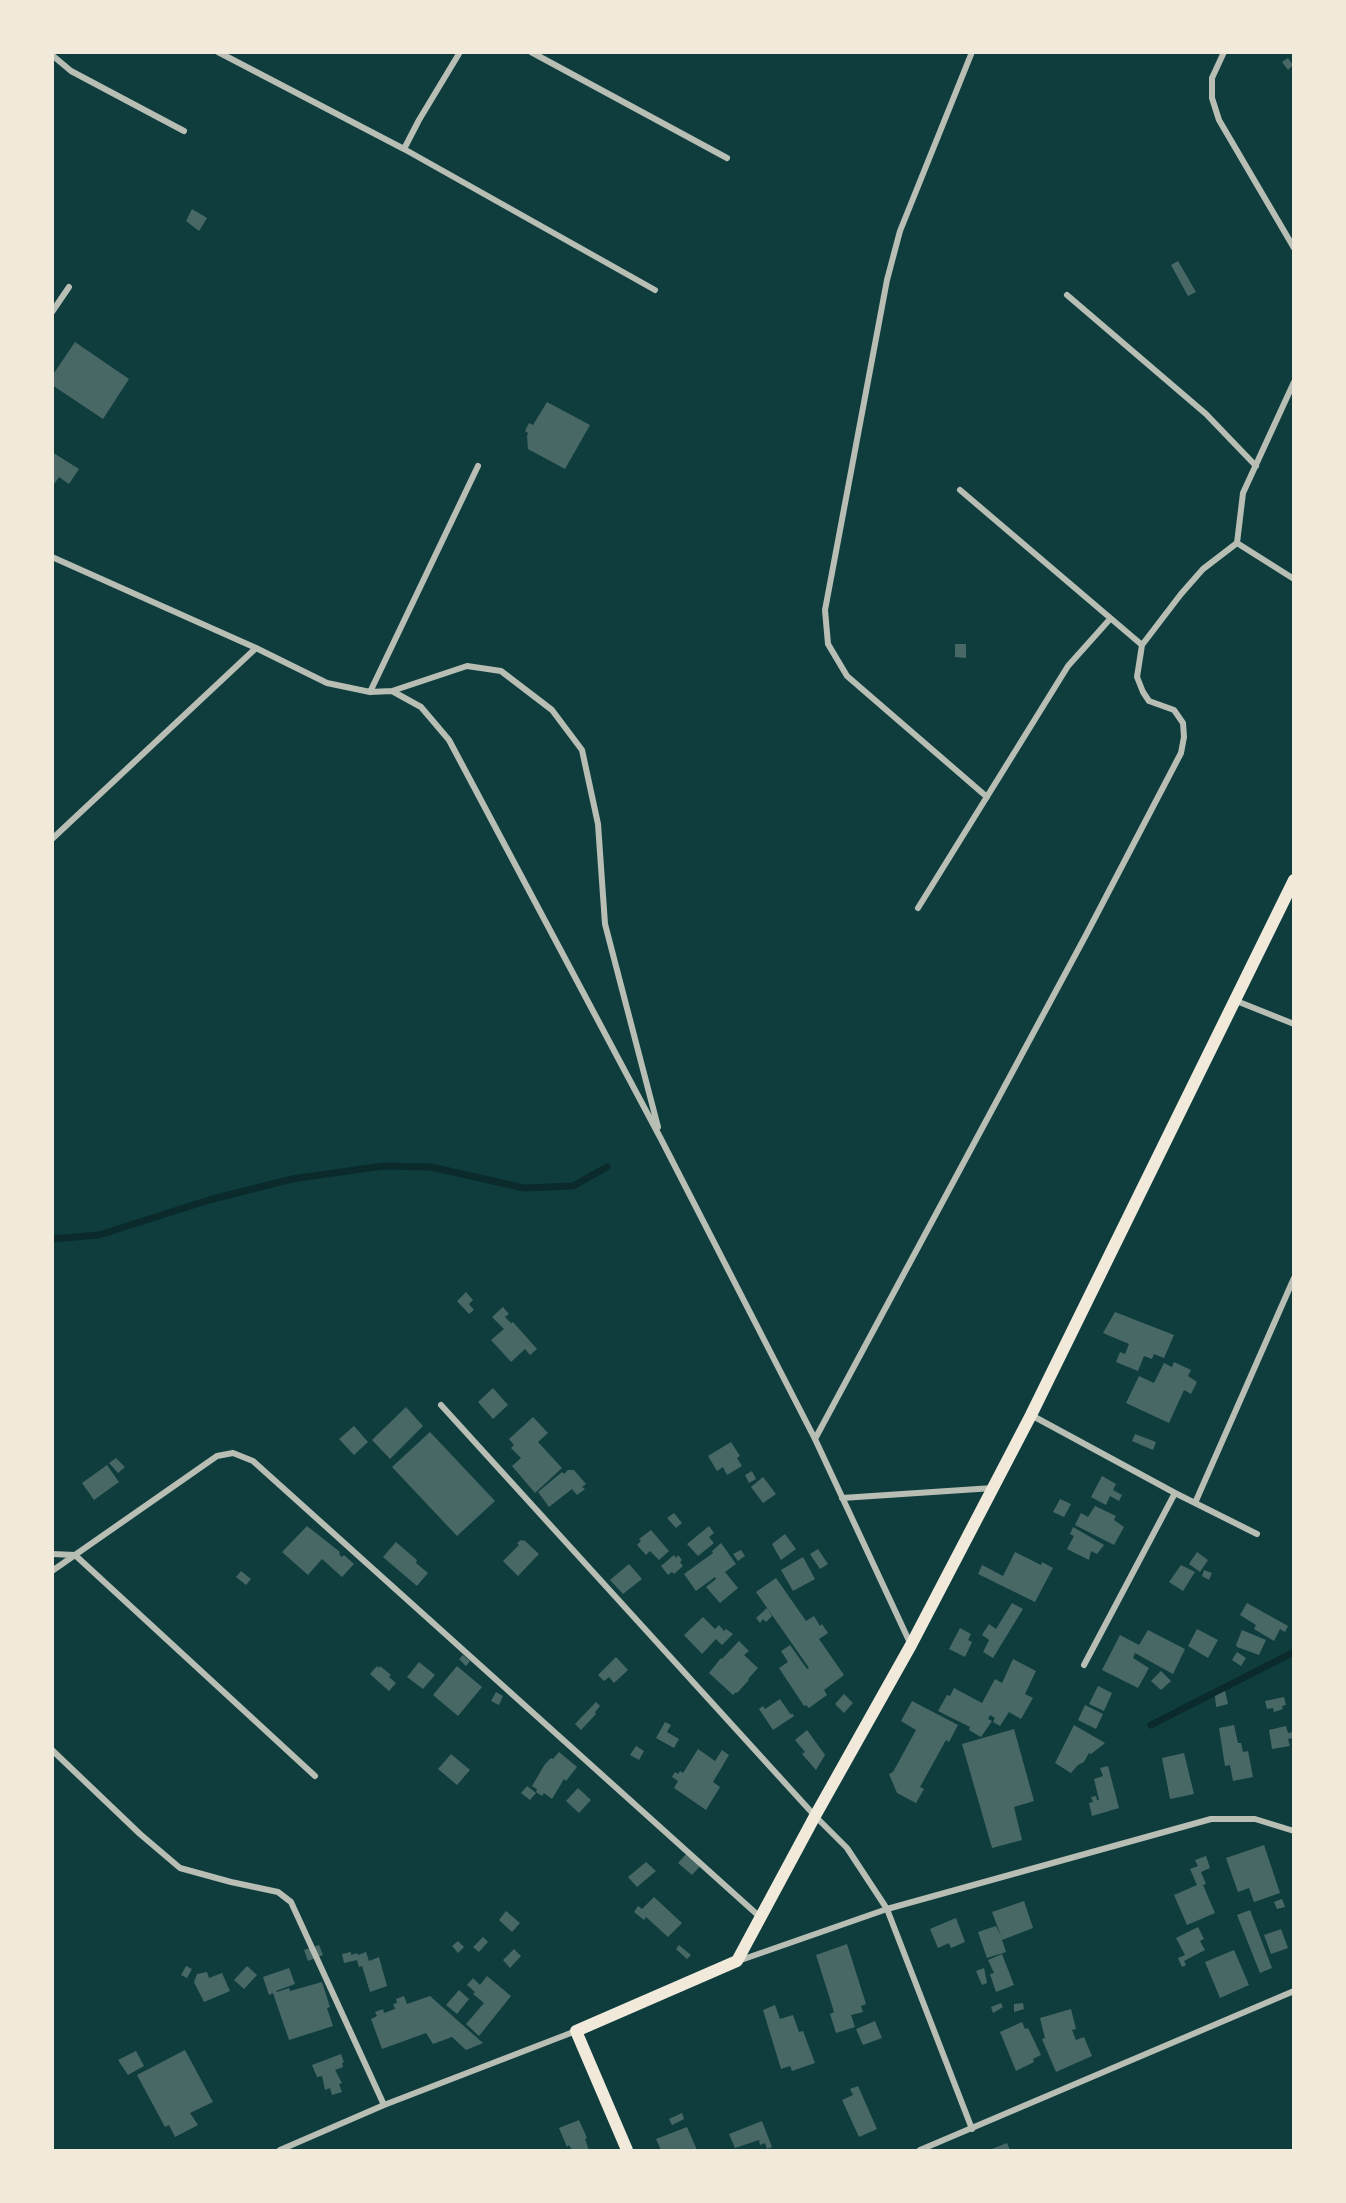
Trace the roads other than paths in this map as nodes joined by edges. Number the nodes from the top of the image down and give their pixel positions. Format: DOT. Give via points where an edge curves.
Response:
graph roads {
  1 [pos="218,52"];
  2 [pos="460,52"];
  3 [pos="531,52"];
  4 [pos="972,52"];
  5 [pos="1224,52"];
  6 [pos="52,55"];
  7 [pos="184,131"];
  8 [pos="404,149"];
  9 [pos="726,158"];
  10 [pos="1293,248"];
  11 [pos="69,287"];
  12 [pos="656,290"];
  13 [pos="1067,295"];
  14 [pos="52,312"];
  15 [pos="1293,382"];
  16 [pos="478,466"];
  17 [pos="1256,466"];
  18 [pos="960,490"];
  19 [pos="1237,543"];
  20 [pos="52,557"];
  21 [pos="1293,579"];
  22 [pos="1110,619"];
  23 [pos="1142,645"];
  24 [pos="256,648"];
  25 [pos="392,691"];
  26 [pos="370,692"];
  27 [pos="987,798"];
  28 [pos="52,839"];
  29 [pos="1293,880"];
  30 [pos="918,908"];
  31 [pos="1234,1000"];
  32 [pos="1293,1024"];
  33 [pos="661,1139"];
  34 [pos="1293,1278"];
  35 [pos="441,1405"];
  36 [pos="1031,1415"];
  37 [pos="816,1439"];
  38 [pos="993,1488"];
  39 [pos="1175,1493"];
  40 [pos="842,1498"];
  41 [pos="1195,1503"];
  42 [pos="1257,1534"];
  43 [pos="52,1554"];
  44 [pos="75,1555"];
  45 [pos="52,1571"];
  46 [pos="911,1645"];
  47 [pos="1084,1665"];
  48 [pos="52,1750"];
  49 [pos="315,1776"];
  50 [pos="814,1816"];
  51 [pos="1293,1831"];
  52 [pos="887,1909"];
  53 [pos="760,1917"];
  54 [pos="737,1961"];
  55 [pos="1293,1991"];
  56 [pos="576,2031"];
  57 [pos="384,2105"];
  58 [pos="972,2129"];
  59 [pos="280,2151"];
  60 [pos="627,2151"];
  61 [pos="920,2151"];
  1 -- 8 [label="street"];
  2 -- 8 [label="street"];
  3 -- 9 [label="street"];
  4 -- 27 [label="street" via="900,231 887,280 825,610 828,644 848,676"];
  5 -- 10 [label="street" via="1212,78 1212,98 1219,120"];
  6 -- 7 [label="street" via="71,71"];
  8 -- 12 [label="street"];
  11 -- 14 [label="street"];
  13 -- 17 [label="street" via="1206,414"];
  15 -- 17 [label="street"];
  16 -- 26 [label="street"];
  17 -- 19 [label="street" via="1243,493"];
  18 -- 22 [label="street"];
  19 -- 21 [label="street"];
  19 -- 23 [label="street" via="1203,569"];
  20 -- 24 [label="street"];
  22 -- 23 [label="street"];
  22 -- 27 [label="street" via="1068,666"];
  23 -- 37 [label="street" via="1137,677 1149,701 1174,710 1183,723 1181,753"];
  24 -- 26 [label="street" via="327,683"];
  24 -- 28 [label="street"];
  25 -- 26 [label="street"];
  25 -- 33 [label="street" via="421,707 449,740"];
  25 -- 33 [label="street" via="467,666 501,671 552,710 582,750 598,824 605,924"];
  27 -- 30 [label="street"];
  29 -- 31 [label="main road"];
  31 -- 32 [label="street"];
  31 -- 36 [label="main road"];
  33 -- 37 [label="street"];
  34 -- 41 [label="street"];
  35 -- 50 [label="street"];
  36 -- 38 [label="main road"];
  36 -- 39 [label="street"];
  37 -- 40 [label="street"];
  38 -- 40 [label="street"];
  38 -- 46 [label="main road"];
  39 -- 41 [label="street"];
  39 -- 47 [label="street"];
  40 -- 46 [label="street"];
  41 -- 42 [label="street"];
  43 -- 44 [label="street"];
  44 -- 45 [label="street"];
  44 -- 49 [label="street"];
  44 -- 53 [label="street" via="217,1456 233,1453 253,1461"];
  46 -- 50 [label="main road"];
  48 -- 57 [label="street" via="180,1868 278,1892 291,1902"];
  50 -- 52 [label="street" via="847,1848"];
  50 -- 53 [label="main road"];
  51 -- 52 [label="street" via="1256,1819 1211,1819"];
  52 -- 54 [label="street"];
  52 -- 58 [label="street"];
  53 -- 54 [label="main road"];
  54 -- 56 [label="main road"];
  55 -- 58 [label="street"];
  56 -- 57 [label="street"];
  56 -- 60 [label="main road"];
  57 -- 59 [label="street"];
  58 -- 61 [label="street"];
}
